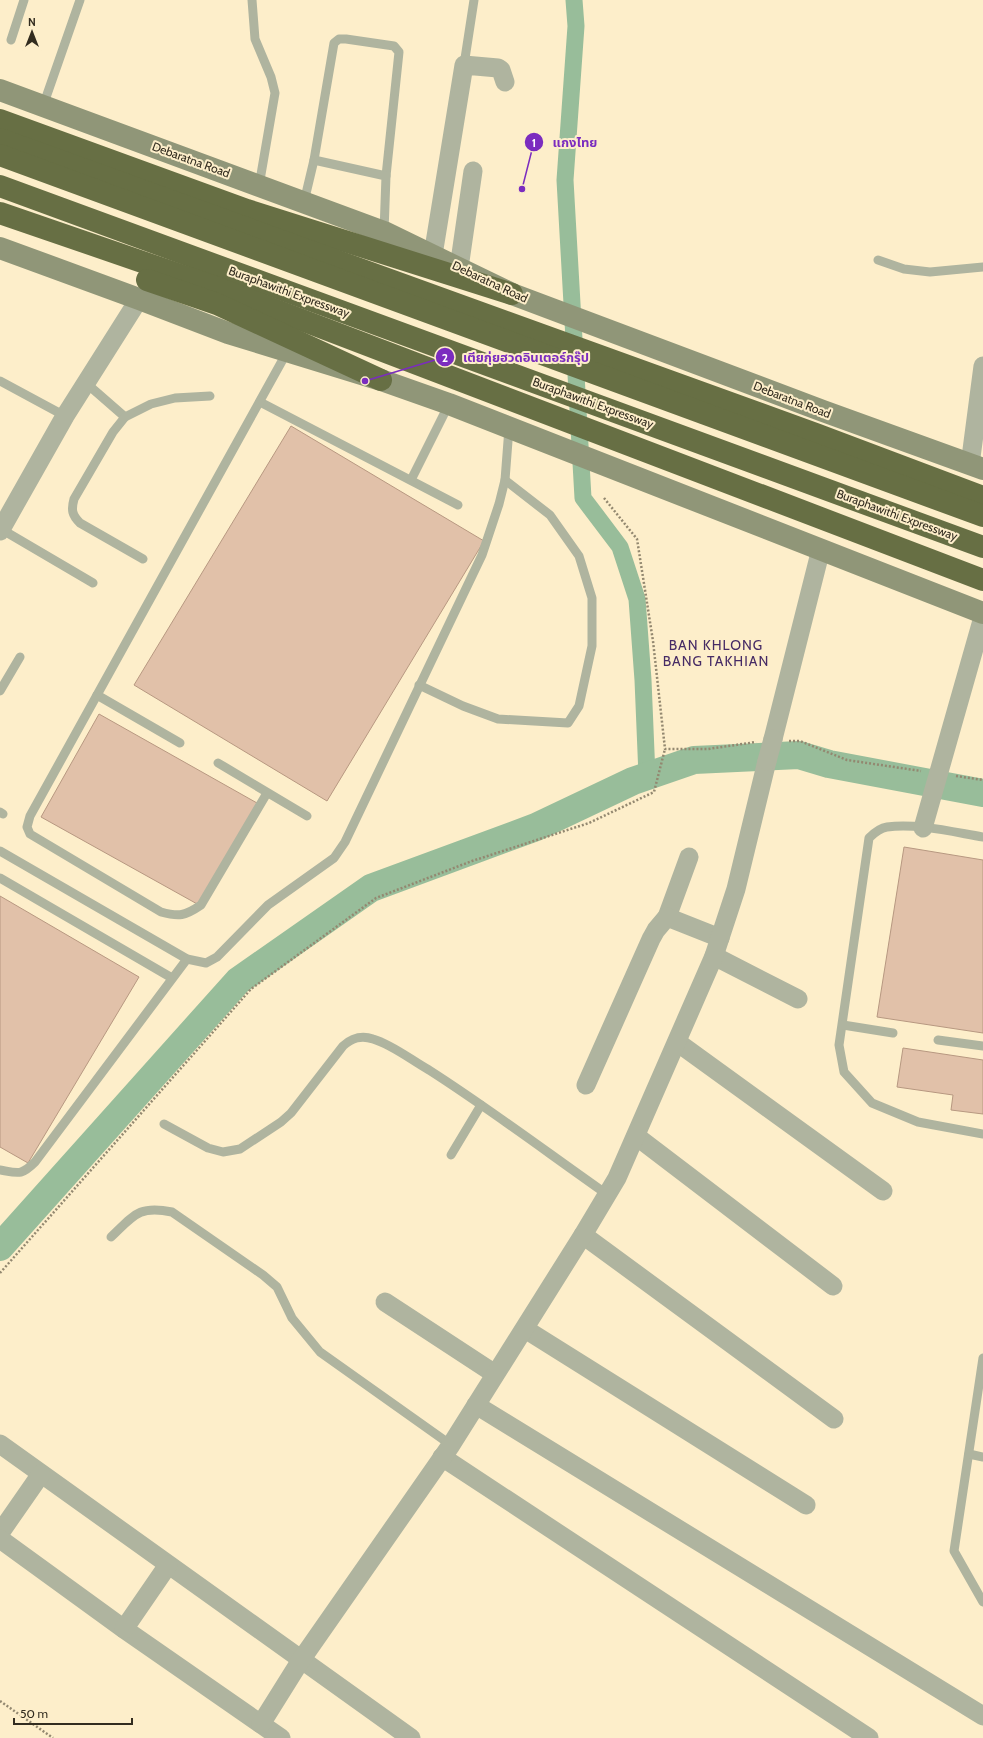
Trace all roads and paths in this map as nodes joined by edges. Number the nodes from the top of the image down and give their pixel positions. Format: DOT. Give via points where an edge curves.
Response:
graph roads {
  1 [pos="24,0"];
  2 [pos="80,0"];
  3 [pos="252,0"];
  4 [pos="474,0"];
  5 [pos="11,40"];
  6 [pos="464,65"];
  7 [pos="505,82"];
  8 [pos="0,90"];
  9 [pos="43,106"];
  10 [pos="0,120"];
  11 [pos="0,139"];
  12 [pos="0,155"];
  13 [pos="314,160"];
  14 [pos="473,171"];
  15 [pos="386,176"];
  16 [pos="0,186"];
  17 [pos="259,186"];
  18 [pos="304,202"];
  19 [pos="0,212"];
  20 [pos="0,227"];
  21 [pos="384,232"];
  22 [pos="0,248"];
  23 [pos="433,256"];
  24 [pos="878,260"];
  25 [pos="983,267"];
  26 [pos="459,268"];
  27 [pos="512,294"];
  28 [pos="139,299"];
  29 [pos="287,352"];
  30 [pos="983,366"];
  31 [pos="381,380"];
  32 [pos="0,381"];
  33 [pos="86,383"];
  34 [pos="210,396"];
  35 [pos="260,402"];
  36 [pos="449,404"];
  37 [pos="65,416"];
  38 [pos="125,417"];
  39 [pos="509,428"];
  40 [pos="977,467"];
  41 [pos="411,480"];
  42 [pos="505,480"];
  43 [pos="983,496"];
  44 [pos="604,498"];
  45 [pos="458,505"];
  46 [pos="983,516"];
  47 [pos="1,530"];
  48 [pos="983,547"];
  49 [pos="821,549"];
  50 [pos="143,559"];
  51 [pos="983,580"];
  52 [pos="93,583"];
  53 [pos="983,614"];
  54 [pos="983,617"];
  55 [pos="20,657"];
  56 [pos="419,685"];
  57 [pos="0,691"];
  58 [pos="97,695"];
  59 [pos="772,740"];
  60 [pos="180,743"];
  61 [pos="665,749"];
  62 [pos="218,763"];
  63 [pos="936,779"];
  64 [pos="983,780"];
  65 [pos="268,793"];
  66 [pos="307,816"];
  67 [pos="923,828"];
  68 [pos="983,837"];
  69 [pos="0,851"];
  70 [pos="689,857"];
  71 [pos="0,878"];
  72 [pos="667,918"];
  73 [pos="720,938"];
  74 [pos="714,956"];
  75 [pos="187,959"];
  76 [pos="172,978"];
  77 [pos="798,999"];
  78 [pos="843,1025"];
  79 [pos="893,1034"];
  80 [pos="938,1040"];
  81 [pos="677,1042"];
  82 [pos="983,1046"];
  83 [pos="586,1085"];
  84 [pos="481,1105"];
  85 [pos="164,1124"];
  86 [pos="983,1134"];
  87 [pos="636,1136"];
  88 [pos="451,1155"];
  89 [pos="0,1170"];
  90 [pos="882,1191"];
  91 [pos="608,1195"];
  92 [pos="583,1235"];
  93 [pos="111,1237"];
  94 [pos="0,1273"];
  95 [pos="833,1286"];
  96 [pos="385,1302"];
  97 [pos="525,1329"];
  98 [pos="983,1358"];
  99 [pos="495,1374"];
  100 [pos="476,1406"];
  101 [pos="834,1419"];
  102 [pos="0,1444"];
  103 [pos="446,1451"];
  104 [pos="969,1454"];
  105 [pos="983,1457"];
  106 [pos="41,1474"];
  107 [pos="806,1506"];
  108 [pos="0,1533"];
  109 [pos="0,1539"];
  110 [pos="168,1565"];
  111 [pos="983,1602"];
  112 [pos="124,1629"];
  113 [pos="300,1660"];
  114 [pos="0,1701"];
  115 [pos="983,1716"];
  116 [pos="261,1724"];
  117 [pos="53,1738"];
  118 [pos="281,1738"];
  119 [pos="411,1738"];
  120 [pos="869,1738"];
  1 -- 5 [label="lane"];
  2 -- 9 [label="lane"];
  3 -- 17 [label="lane" via="255,40 275,93"];
  4 -- 6 [label="lane"];
  6 -- 7 [label="street" via="498,68"];
  6 -- 23 [label="street"];
  8 -- 9 [label="main road, Debaratna Road"];
  9 -- 17 [label="main road, Debaratna Road"];
  10 -- 27 [label="highway" via="247,210"];
  11 -- 43 [label="highway, Debaratna Road"];
  12 -- 46 [label="highway"];
  13 -- 15 [label="lane"];
  13 -- 15 [label="lane" via="334,43 339,39 346,39 394,46 399,52"];
  13 -- 18 [label="lane"];
  14 -- 26 [label="street"];
  15 -- 21 [label="lane"];
  16 -- 48 [label="highway, Buraphawithi Expressway"];
  17 -- 18 [label="main road, Debaratna Road"];
  18 -- 21 [label="main road, Debaratna Road"];
  19 -- 51 [label="highway" via="218,288"];
  20 -- 31 [label="highway" via="217,304"];
  21 -- 23 [label="main road, Debaratna Road"];
  22 -- 28 [label="main road"];
  23 -- 26 [label="main road, Debaratna Road"];
  24 -- 25 [label="lane" via="930,272"];
  26 -- 27 [label="main road, Debaratna Road"];
  27 -- 40 [label="main road, Debaratna Road"];
  28 -- 29 [label="main road" via="228,334"];
  28 -- 33 [label="street"];
  29 -- 31 [label="main road"];
  29 -- 35 [label="lane"];
  30 -- 40 [label="street"];
  31 -- 36 [label="main road"];
  32 -- 37 [label="lane"];
  33 -- 37 [label="street"];
  33 -- 38 [label="lane"];
  34 -- 38 [label="lane" via="174,398 151,404"];
  35 -- 41 [label="lane"];
  35 -- 58 [label="lane"];
  36 -- 39 [label="main road"];
  36 -- 41 [label="lane"];
  37 -- 47 [label="street"];
  38 -- 50 [label="lane" via="113,432 74,499 71,509 80,523"];
  39 -- 42 [label="lane"];
  39 -- 49 [label="main road"];
  41 -- 45 [label="lane"];
  42 -- 56 [label="lane" via="500,504 482,555"];
  42 -- 56 [label="lane" via="550,515 579,556 592,598 592,646 579,706 568,723 498,718 463,706"];
  44 -- 61 [label="path" via="637,539 653,641"];
  47 -- 52 [label="lane"];
  49 -- 53 [label="main road"];
  49 -- 59 [label="street"];
  54 -- 63 [label="street"];
  55 -- 57 [label="lane"];
  56 -- 75 [label="lane" via="345,842 334,858 268,905 217,957 206,963"];
  58 -- 60 [label="lane"];
  58 -- 65 [label="lane" via="30,816 27,827 30,834 161,912 175,916 188,914 201,905"];
  59 -- 61 [label="path" via="708,749"];
  59 -- 63 [label="path" via="800,741 847,760"];
  59 -- 73 [label="street, bridge" via="736,889"];
  61 -- 94 [label="path" via="654,792 589,823 472,861 376,898 251,990"];
  62 -- 65 [label="lane"];
  63 -- 64 [label="path"];
  63 -- 67 [label="street"];
  65 -- 66 [label="lane"];
  67 -- 68 [label="lane"];
  67 -- 78 [label="lane" via="886,827 876,831 870,838"];
  69 -- 75 [label="lane"];
  70 -- 72 [label="street"];
  71 -- 76 [label="lane"];
  72 -- 73 [label="street"];
  72 -- 83 [label="street" via="650,940"];
  73 -- 74 [label="street"];
  74 -- 77 [label="street"];
  74 -- 81 [label="street"];
  75 -- 76 [label="lane"];
  76 -- 89 [label="lane" via="35,1162 26,1171 16,1173"];
  78 -- 79 [label="lane"];
  78 -- 86 [label="lane" via="839,1045 844,1072 872,1103 918,1122"];
  80 -- 82 [label="lane"];
  81 -- 87 [label="street"];
  81 -- 90 [label="street"];
  84 -- 85 [label="lane" via="387,1044 373,1038 361,1037 352,1039 343,1046 281,1122 240,1149 223,1152 208,1148"];
  84 -- 88 [label="lane"];
  84 -- 91 [label="lane"];
  87 -- 91 [label="street"];
  87 -- 95 [label="street"];
  91 -- 92 [label="street"];
  92 -- 97 [label="street"];
  92 -- 101 [label="street"];
  93 -- 103 [label="lane" via="132,1216 144,1210 155,1208 172,1212 277,1287 292,1318 320,1352"];
  96 -- 99 [label="street"];
  97 -- 99 [label="street"];
  97 -- 107 [label="street"];
  98 -- 104 [label="lane"];
  99 -- 100 [label="street"];
  100 -- 103 [label="street"];
  100 -- 115 [label="street"];
  102 -- 106 [label="street"];
  103 -- 113 [label="street"];
  103 -- 120 [label="street"];
  104 -- 105 [label="lane"];
  104 -- 111 [label="lane" via="954,1551"];
  106 -- 108 [label="street"];
  106 -- 110 [label="street"];
  109 -- 112 [label="street"];
  110 -- 112 [label="street"];
  110 -- 113 [label="street"];
  112 -- 116 [label="street"];
  113 -- 116 [label="street"];
  113 -- 119 [label="street"];
  114 -- 117 [label="path"];
  116 -- 118 [label="street"];
}
